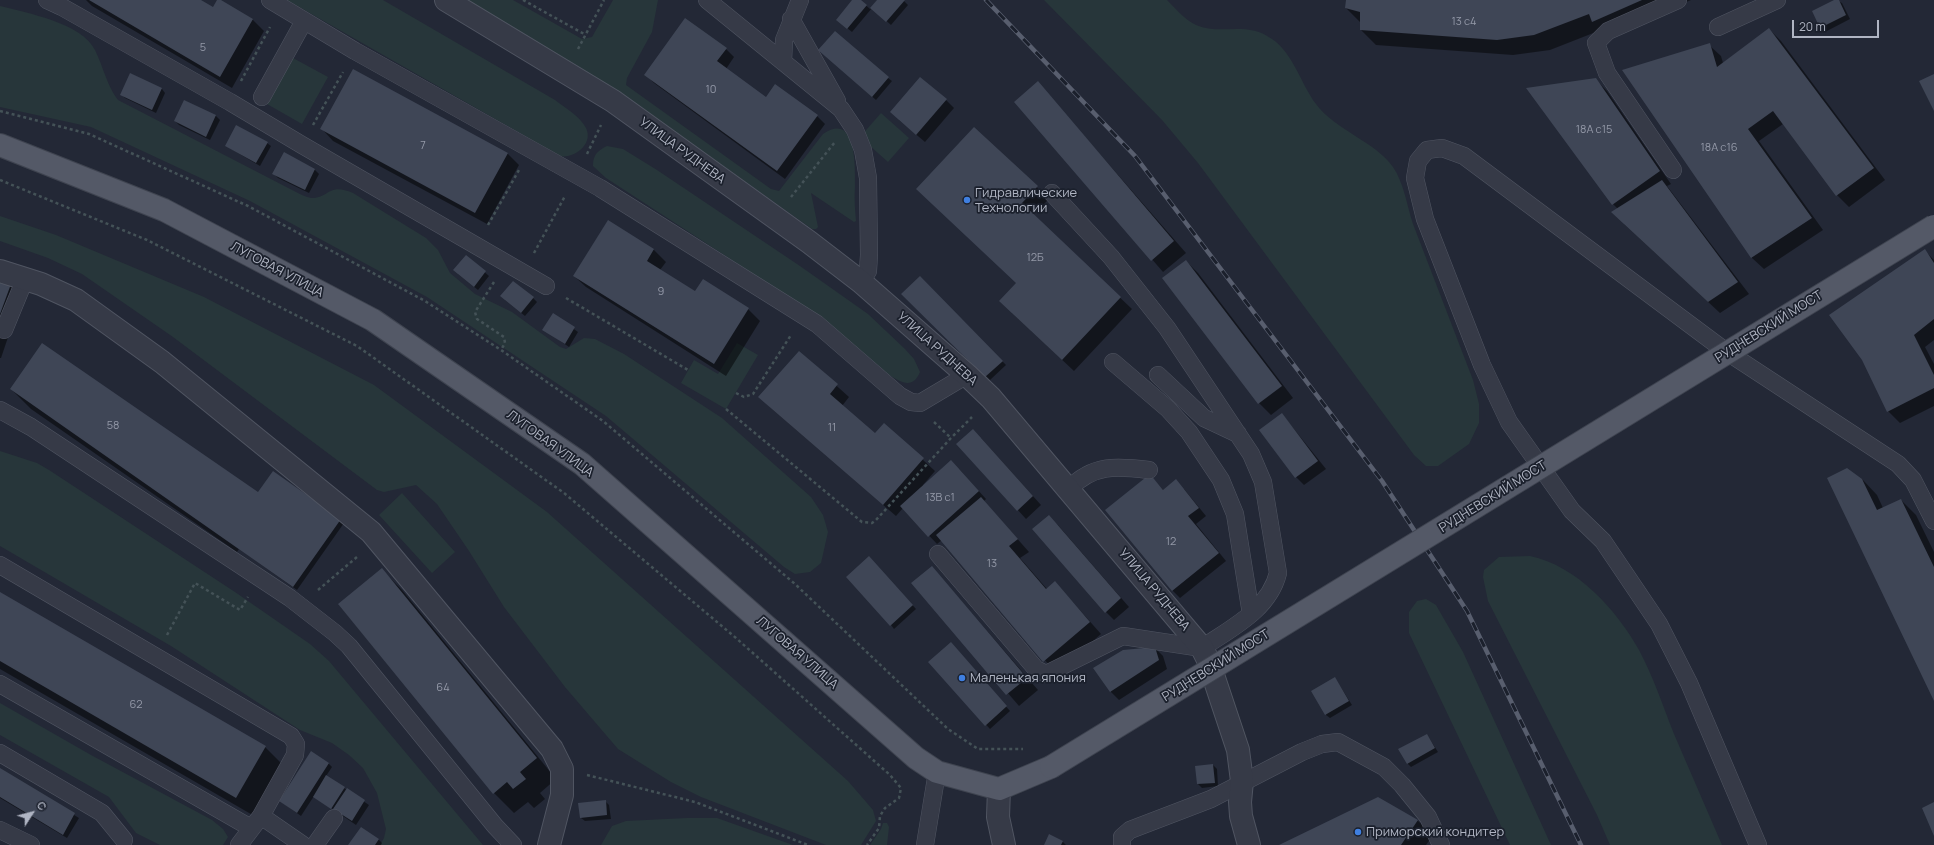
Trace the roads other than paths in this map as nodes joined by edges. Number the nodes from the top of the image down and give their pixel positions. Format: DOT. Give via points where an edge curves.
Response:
graph roads {
  1 [pos="47,0"];
  2 [pos="446,0"];
  3 [pos="707,0"];
  4 [pos="800,0"];
  5 [pos="1678,0"];
  6 [pos="1777,0"];
  7 [pos="275,4"];
  8 [pos="791,19"];
  9 [pos="304,21"];
  10 [pos="1718,27"];
  11 [pos="783,62"];
  12 [pos="262,97"];
  13 [pos="845,116"];
  14 [pos="0,145"];
  15 [pos="1673,170"];
  16 [pos="1052,193"];
  17 [pos="1934,226"];
  18 [pos="0,271"];
  19 [pos="25,279"];
  20 [pos="862,282"];
  21 [pos="546,286"];
  22 [pos="4,330"];
  23 [pos="1113,362"];
  24 [pos="967,375"];
  25 [pos="1158,375"];
  26 [pos="0,410"];
  27 [pos="1238,434"];
  28 [pos="1149,470"];
  29 [pos="1069,489"];
  30 [pos="1934,521"];
  31 [pos="938,554"];
  32 [pos="0,565"];
  33 [pos="1251,614"];
  34 [pos="1202,648"];
  35 [pos="0,684"];
  36 [pos="0,753"];
  37 [pos="938,772"];
  38 [pos="1242,781"];
  39 [pos="999,789"];
  40 [pos="334,818"];
  41 [pos="256,822"];
  42 [pos="0,830"];
  43 [pos="123,843"];
  44 [pos="31,845"];
  45 [pos="239,845"];
  46 [pos="303,845"];
  47 [pos="315,845"];
  48 [pos="513,845"];
  49 [pos="549,845"];
  50 [pos="925,845"];
  51 [pos="1004,845"];
  52 [pos="1122,845"];
  53 [pos="1248,845"];
  54 [pos="1441,845"];
  55 [pos="1758,845"];
  1 -- 21 [label="lane" via="230,102"];
  2 -- 20 [label="street, УЛИЦА РУДНЕВА" via="613,101"];
  3 -- 11 [label="lane"];
  4 -- 8 [label="lane"];
  5 -- 15 [label="lane" via="1608,31 1596,43 1607,73"];
  6 -- 10 [label="lane"];
  7 -- 9 [label="lane"];
  8 -- 11 [label="lane" via="784,40"];
  8 -- 13 [label="lane"];
  9 -- 12 [label="lane"];
  9 -- 24 [label="lane" via="577,174 817,324 900,396 911,402 920,403"];
  11 -- 13 [label="lane"];
  13 -- 20 [label="lane" via="863,150 868,178 869,255 868,271"];
  14 -- 37 [label="main road, ЛУГОВАЯ УЛИЦА" via="164,210 373,320 582,464 916,758"];
  16 -- 27 [label="lane" via="1111,257 1167,328"];
  17 -- 39 [label="main road, РУДНЕВСКИЙ МОСТ, bridge" via="1051,767"];
  18 -- 19 [label="street"];
  19 -- 22 [label="lane"];
  19 -- 49 [label="street" via="76,300 162,362 371,532 552,749 562,768 562,795"];
  20 -- 24 [label="street, УЛИЦА РУДНЕВА"];
  23 -- 33 [label="lane" via="1168,409 1189,432 1221,480 1235,514"];
  24 -- 29 [label="street, УЛИЦА РУДНЕВА" via="991,398"];
  25 -- 27 [label="lane" via="1204,418"];
  26 -- 48 [label="lane" via="31,427 259,578 335,633 349,646"];
  27 -- 33 [label="lane" via="1252,454 1263,482 1278,573 1271,592"];
  28 -- 29 [label="lane" via="1096,470 1078,479"];
  29 -- 34 [label="street, УЛИЦА РУДНЕВА"];
  30 -- 55 [label="lane" via="1913,480 1898,464 1724,350 1464,156 1442,148 1427,150 1418,161 1415,178 1425,219 1482,365 1509,422 1572,511 1603,541 1660,624 1689,683"];
  31 -- 34 [label="lane" via="1040,672 1046,674 1126,635"];
  32 -- 41 [label="lane" via="291,736 296,744 296,755"];
  33 -- 34 [label="lane"];
  34 -- 38 [label="street, УЛИЦА РУДНЕВА" via="1238,750"];
  35 -- 41 [label="lane"];
  36 -- 43 [label="lane" via="102,813"];
  37 -- 39 [label="main road, ЛУГОВАЯ УЛИЦА"];
  37 -- 50 [label="lane"];
  38 -- 52 [label="lane" via="1211,799 1130,830 1122,837"];
  38 -- 53 [label="street, УЛИЦА РУДНЕВА" via="1240,802"];
  38 -- 54 [label="lane" via="1302,752 1322,744 1338,742 1384,766 1428,817"];
  39 -- 51 [label="street" via="998,816"];
  40 -- 47 [label="lane"];
  41 -- 45 [label="lane"];
  41 -- 46 [label="lane"];
  42 -- 44 [label="lane"];
}
